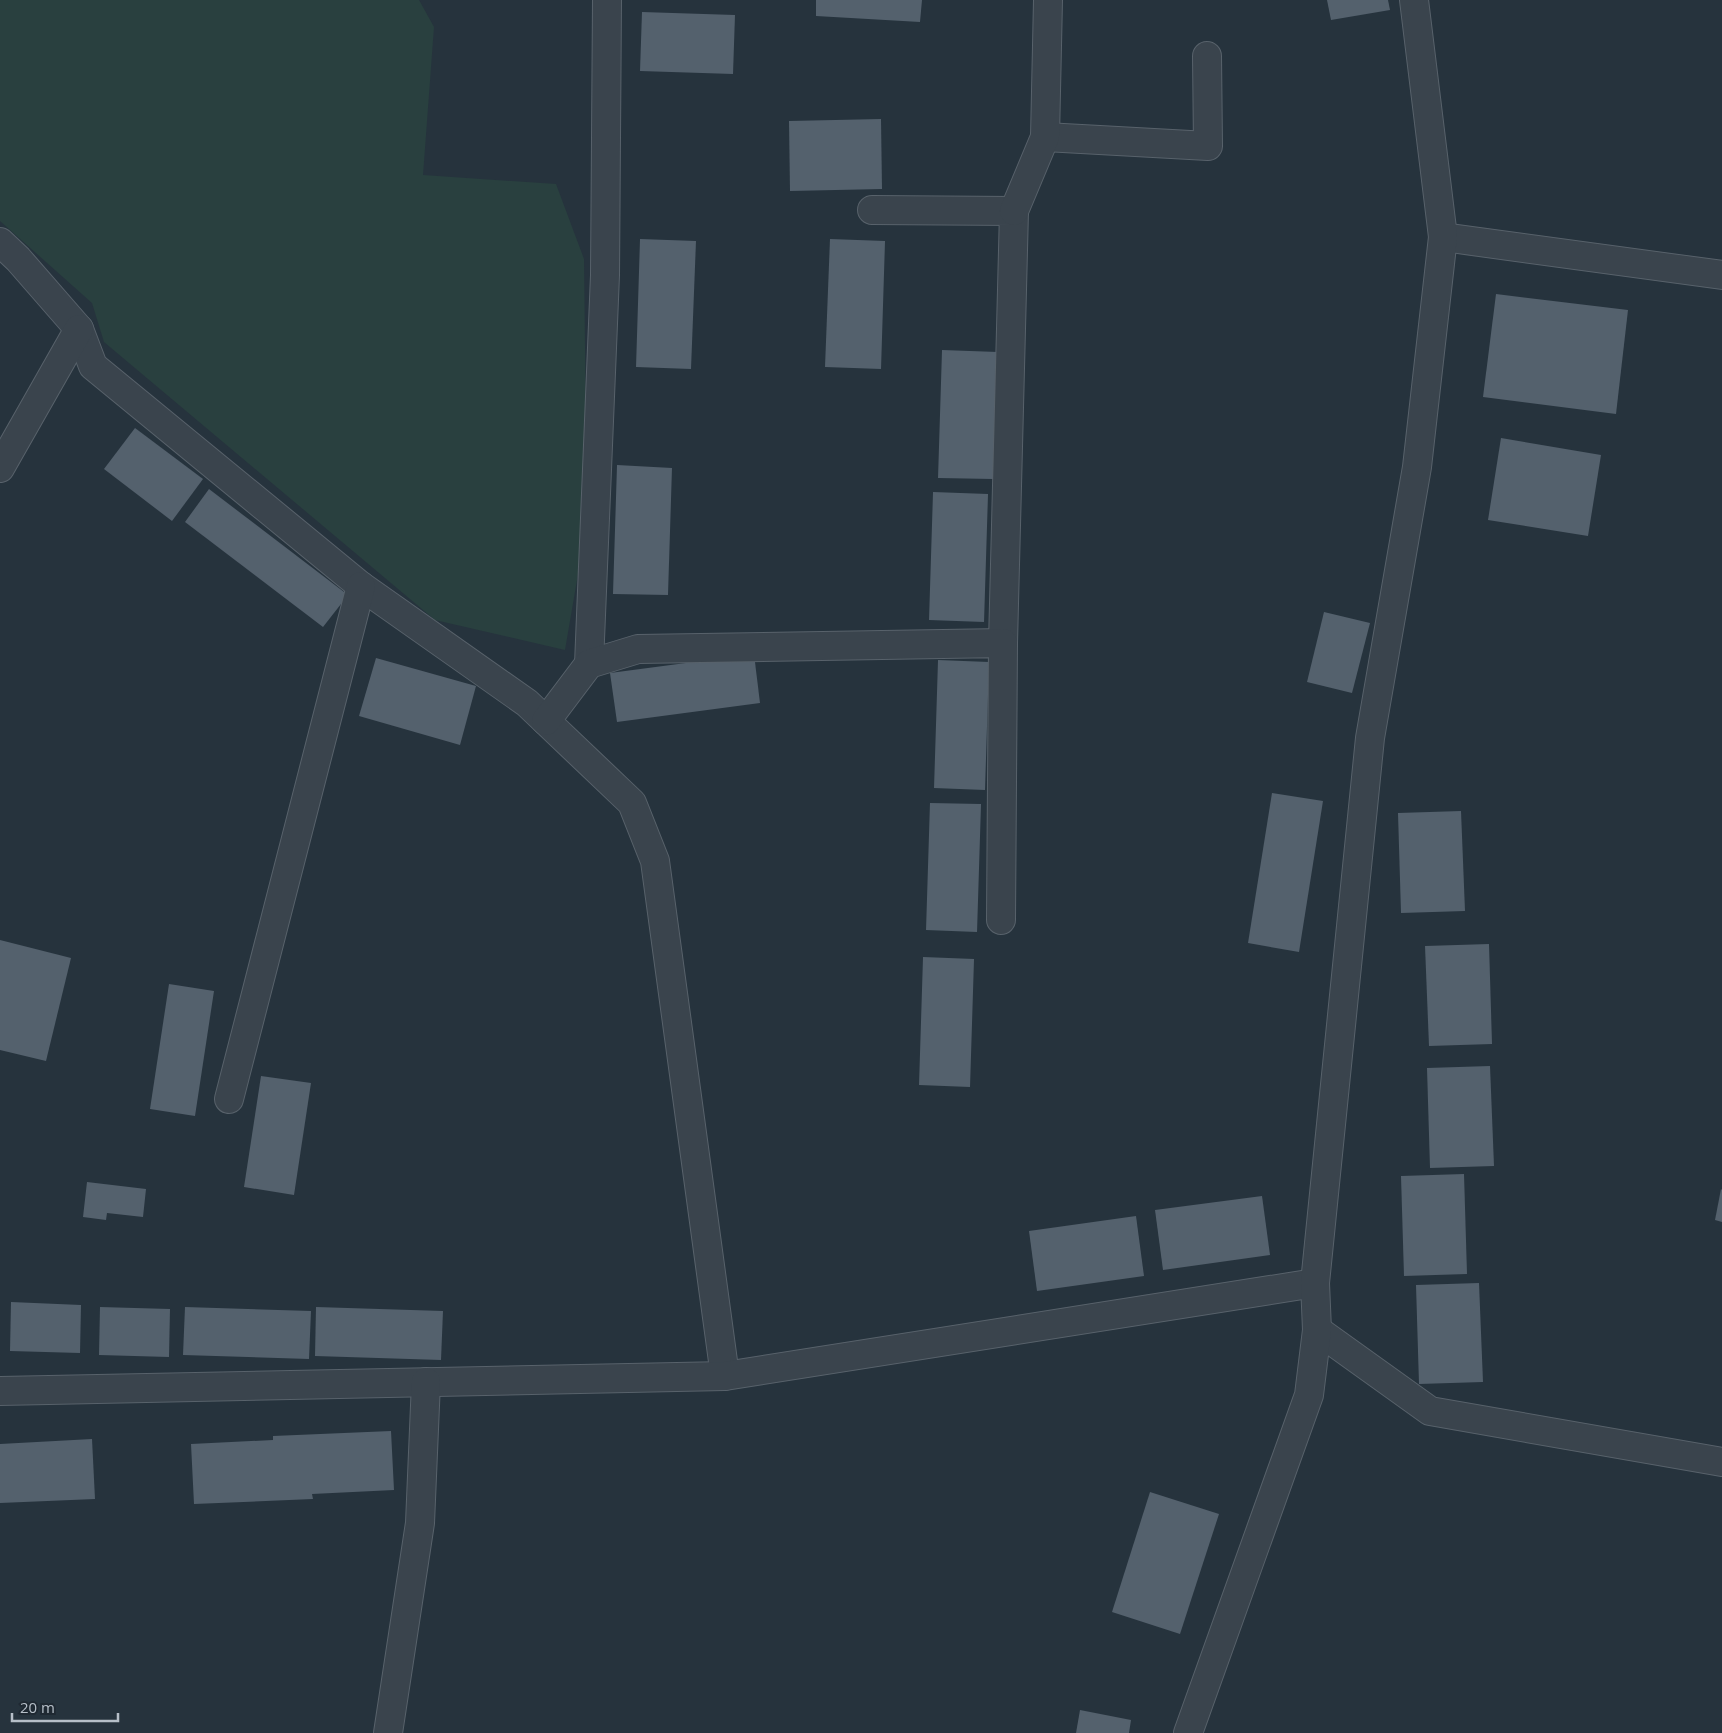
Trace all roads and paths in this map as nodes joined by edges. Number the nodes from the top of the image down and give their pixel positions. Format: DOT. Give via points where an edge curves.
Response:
graph roads {
  1 [pos="607,0"];
  2 [pos="1048,0"];
  3 [pos="1414,0"];
  4 [pos="1207,56"];
  5 [pos="1045,137"];
  6 [pos="872,210"];
  7 [pos="1014,211"];
  8 [pos="1443,237"];
  9 [pos="0,242"];
  10 [pos="1722,275"];
  11 [pos="79,329"];
  12 [pos="0,468"];
  13 [pos="361,586"];
  14 [pos="1003,643"];
  15 [pos="589,664"];
  16 [pos="546,721"];
  17 [pos="1001,920"];
  18 [pos="229,1099"];
  19 [pos="1315,1283"];
  20 [pos="1317,1330"];
  21 [pos="725,1376"];
  22 [pos="426,1382"];
  23 [pos="0,1391"];
  24 [pos="1722,1462"];
  25 [pos="388,1733"];
  26 [pos="1188,1733"];
  1 -- 15 [label="street" via="605,275"];
  2 -- 5 [label="street"];
  3 -- 8 [label="street"];
  4 -- 5 [label="street" via="1208,146"];
  5 -- 7 [label="street"];
  6 -- 7 [label="street"];
  7 -- 14 [label="street"];
  8 -- 10 [label="street"];
  8 -- 19 [label="street" via="1417,467 1370,738"];
  9 -- 11 [label="street" via="18,258"];
  11 -- 12 [label="street"];
  11 -- 13 [label="street" via="92,366"];
  13 -- 16 [label="street" via="527,703"];
  13 -- 18 [label="street"];
  14 -- 15 [label="street" via="638,649"];
  14 -- 17 [label="street"];
  15 -- 16 [label="street"];
  16 -- 21 [label="street" via="632,803 655,861"];
  19 -- 20 [label="street"];
  19 -- 21 [label="street"];
  20 -- 24 [label="street" via="1430,1411"];
  20 -- 26 [label="street" via="1309,1395"];
  21 -- 22 [label="street"];
  22 -- 23 [label="street"];
  22 -- 25 [label="street" via="420,1523"];
}
